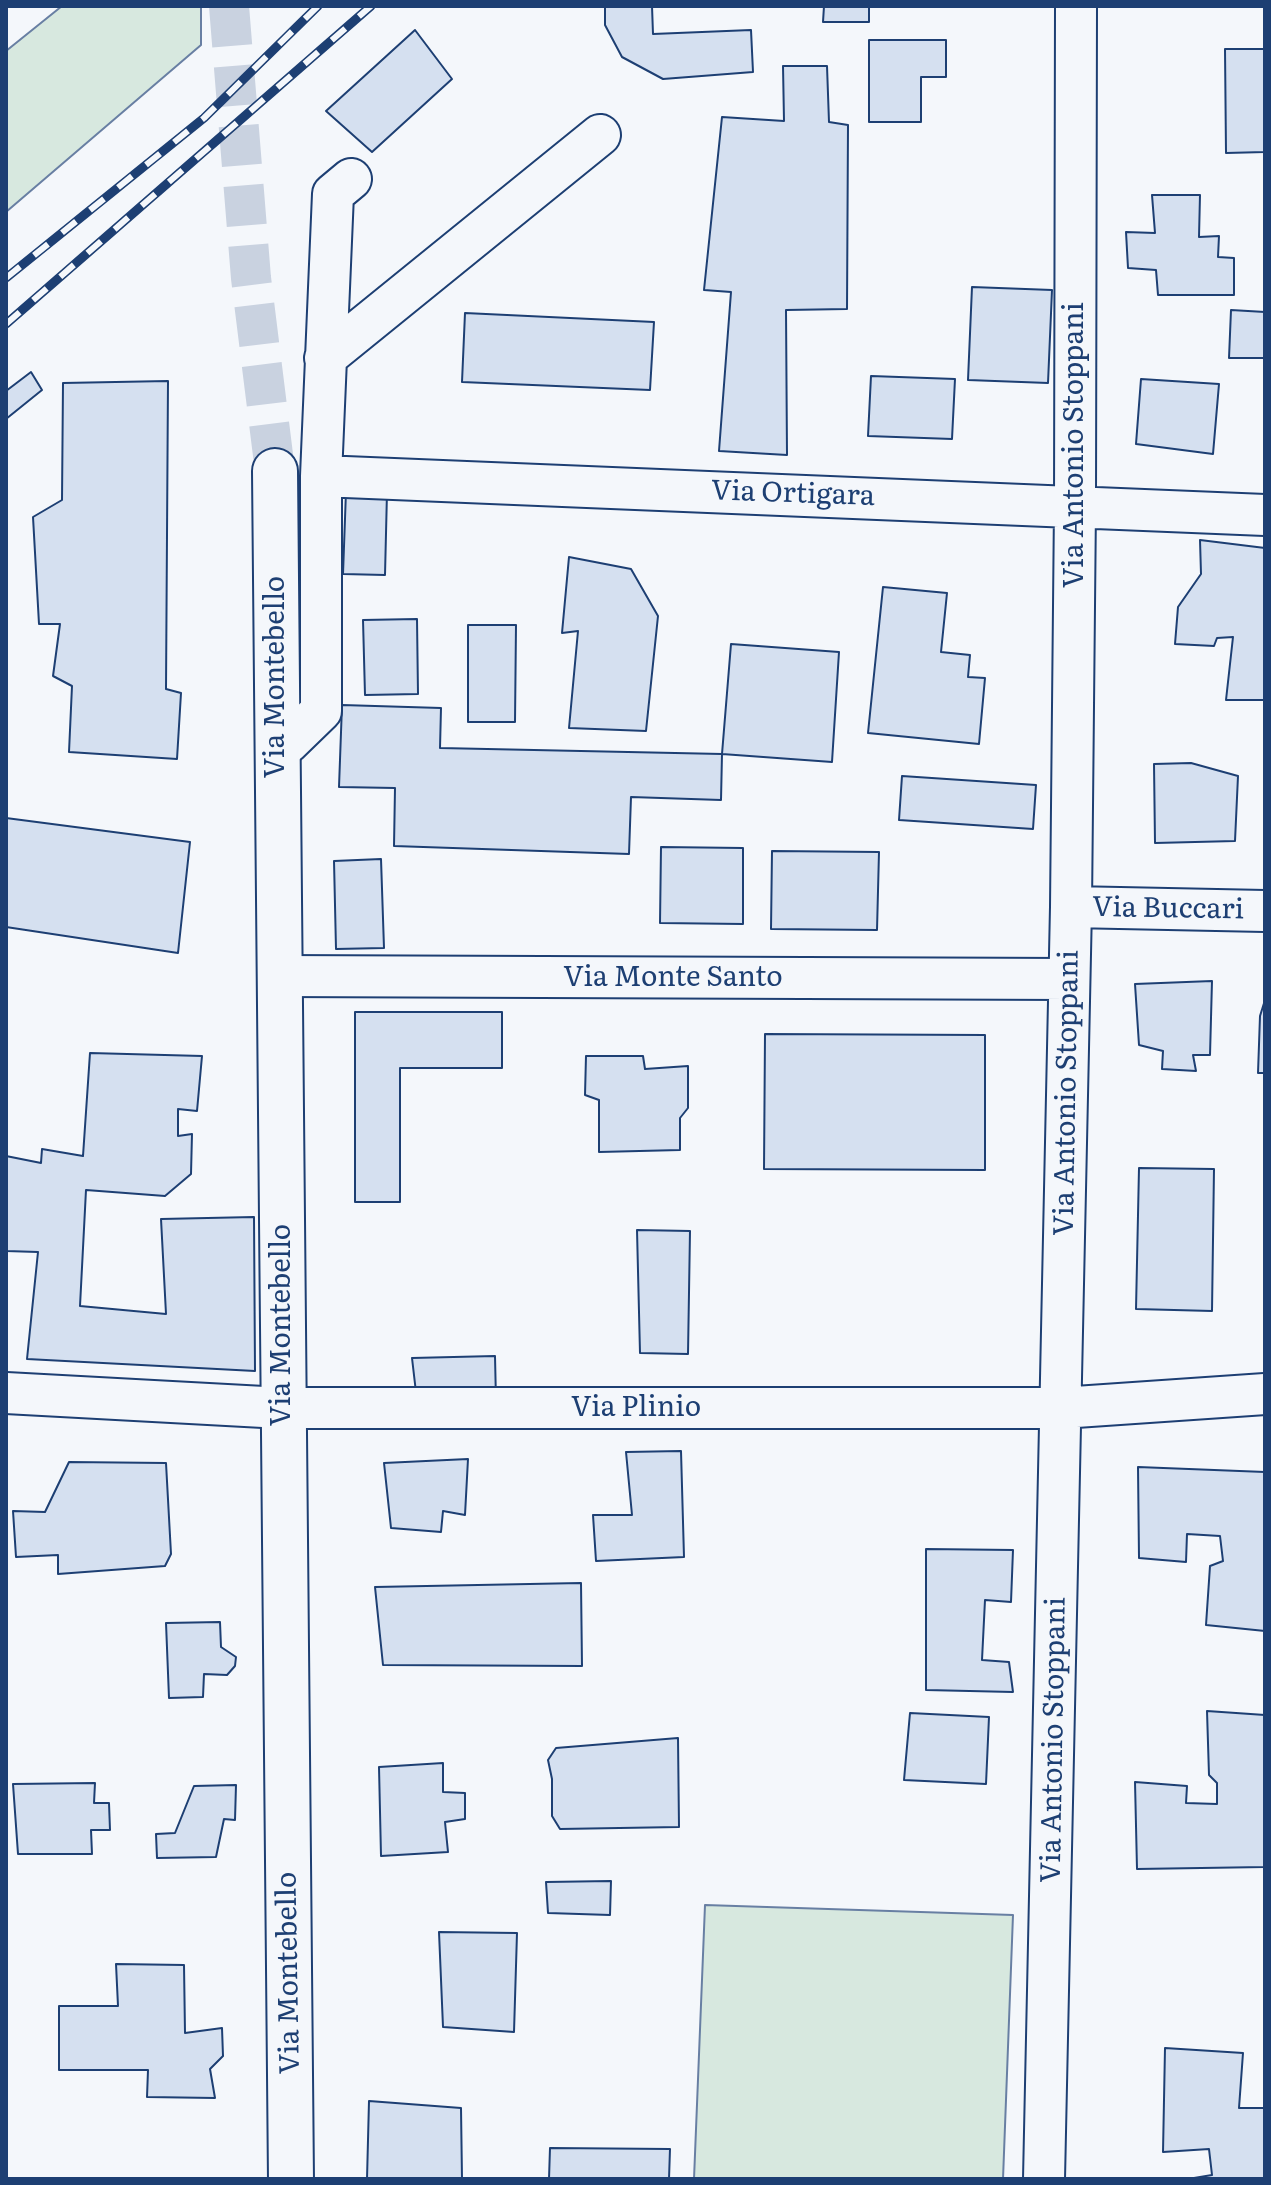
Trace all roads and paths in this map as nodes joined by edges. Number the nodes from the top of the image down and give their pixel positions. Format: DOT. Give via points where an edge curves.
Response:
graph roads {
  1 [pos="1076,6"];
  2 [pos="600,135"];
  3 [pos="351,179"];
  4 [pos="325,358"];
  5 [pos="275,471"];
  6 [pos="321,476"];
  7 [pos="1075,506"];
  8 [pos="1265,515"];
  9 [pos="288,743"];
  10 [pos="1071,907"];
  11 [pos="1265,911"];
  12 [pos="278,976"];
  13 [pos="1068,979"];
  14 [pos="6,1393"];
  15 [pos="1265,1394"];
  16 [pos="282,1408"];
  17 [pos="1061,1408"];
  18 [pos="291,2179"];
  19 [pos="1044,2179"];
  1 -- 7 [label="street, Via Antonio Stoppani"];
  2 -- 4 [label="street"];
  3 -- 4 [label="street, Via Montebello" via="333,194"];
  4 -- 6 [label="street, Via Montebello"];
  5 -- 12 [label="street, Via Montebello"];
  6 -- 7 [label="street, Via Ortigara"];
  6 -- 9 [label="street, Via Montebello" via="321,711"];
  7 -- 8 [label="street, Via Ortigara"];
  7 -- 10 [label="street, Via Antonio Stoppani"];
  10 -- 11 [label="street, Via Buccari"];
  10 -- 13 [label="street, Via Antonio Stoppani"];
  12 -- 13 [label="street, Via Monte Santo"];
  12 -- 16 [label="street, Via Montebello"];
  13 -- 17 [label="street, Via Antonio Stoppani"];
  14 -- 16 [label="street, Via Plinio"];
  15 -- 17 [label="street, Via Plinio"];
  16 -- 17 [label="street, Via Plinio"];
  16 -- 18 [label="street, Via Montebello"];
  17 -- 19 [label="street, Via Antonio Stoppani"];
}
